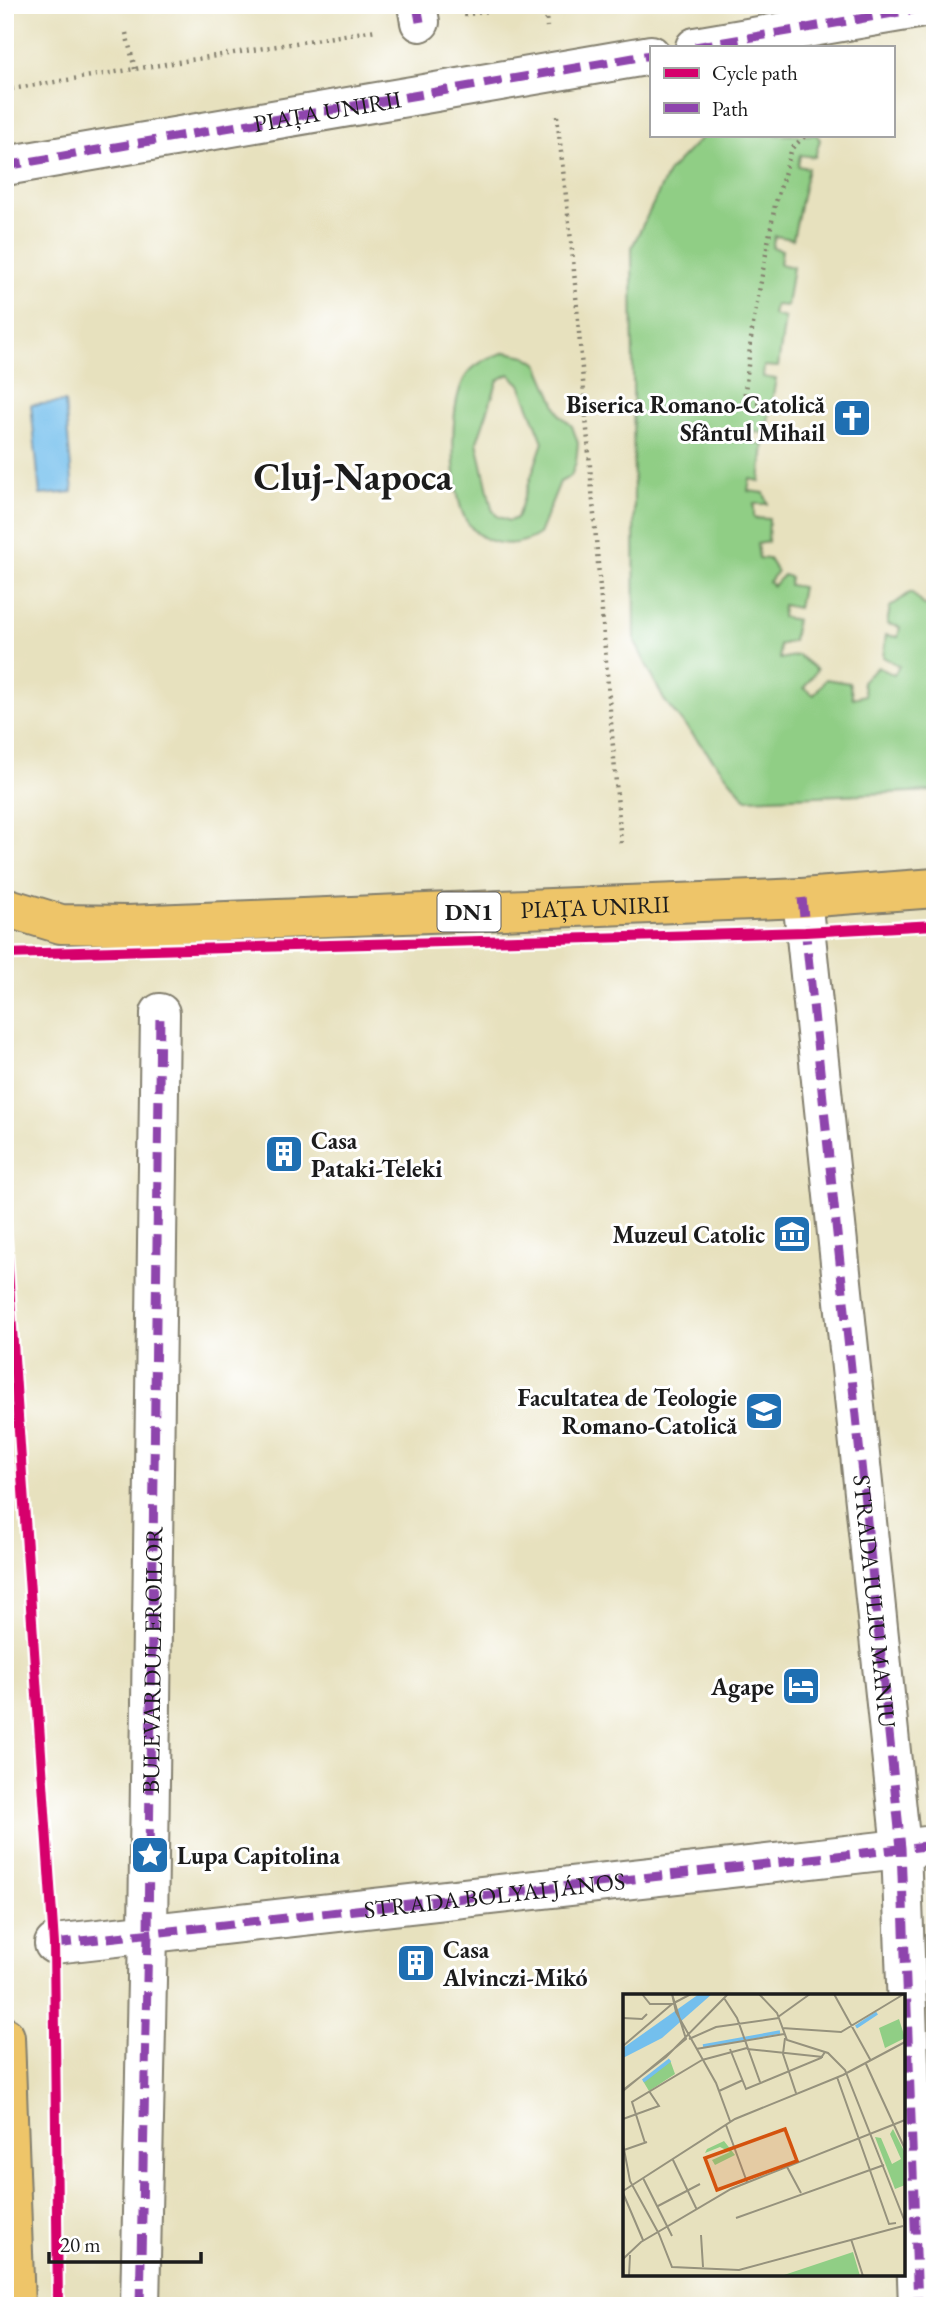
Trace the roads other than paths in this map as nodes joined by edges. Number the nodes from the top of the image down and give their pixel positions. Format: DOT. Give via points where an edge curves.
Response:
graph roads {
  1 [pos="935,6"];
  2 [pos="701,46"];
  3 [pos="650,55"];
  4 [pos="5,166"];
  5 [pos="935,888"];
  6 [pos="802,898"];
  7 [pos="5,907"];
  8 [pos="160,1013"];
  9 [pos="918,1847"];
  10 [pos="148,1933"];
  11 [pos="54,1944"];
  12 [pos="5,2037"];
  13 [pos="15,2306"];
  14 [pos="140,2306"];
  15 [pos="918,2306"];
  1 -- 2 [label="street"];
  3 -- 4 [label="street, PIAȚA UNIRII"];
  5 -- 6 [label="main road, PIAȚA UNIRII / DN1"];
  6 -- 7 [label="main road, PIAȚA UNIRII / DN1" via="127,925 61,924"];
  6 -- 9 [label="street, STRADA IULIU MANIU"];
  8 -- 10 [label="street, BULEVARDUL EROILOR"];
  9 -- 10 [label="street, STRADA BOLYAI JÁNOS"];
  9 -- 15 [label="street, STRADA IULIU MANIU"];
  10 -- 11 [label="street, STRADA BOLYAI JÁNOS"];
  10 -- 14 [label="street, BULEVARDUL EROILOR"];
  12 -- 13 [label="main road"];
}
